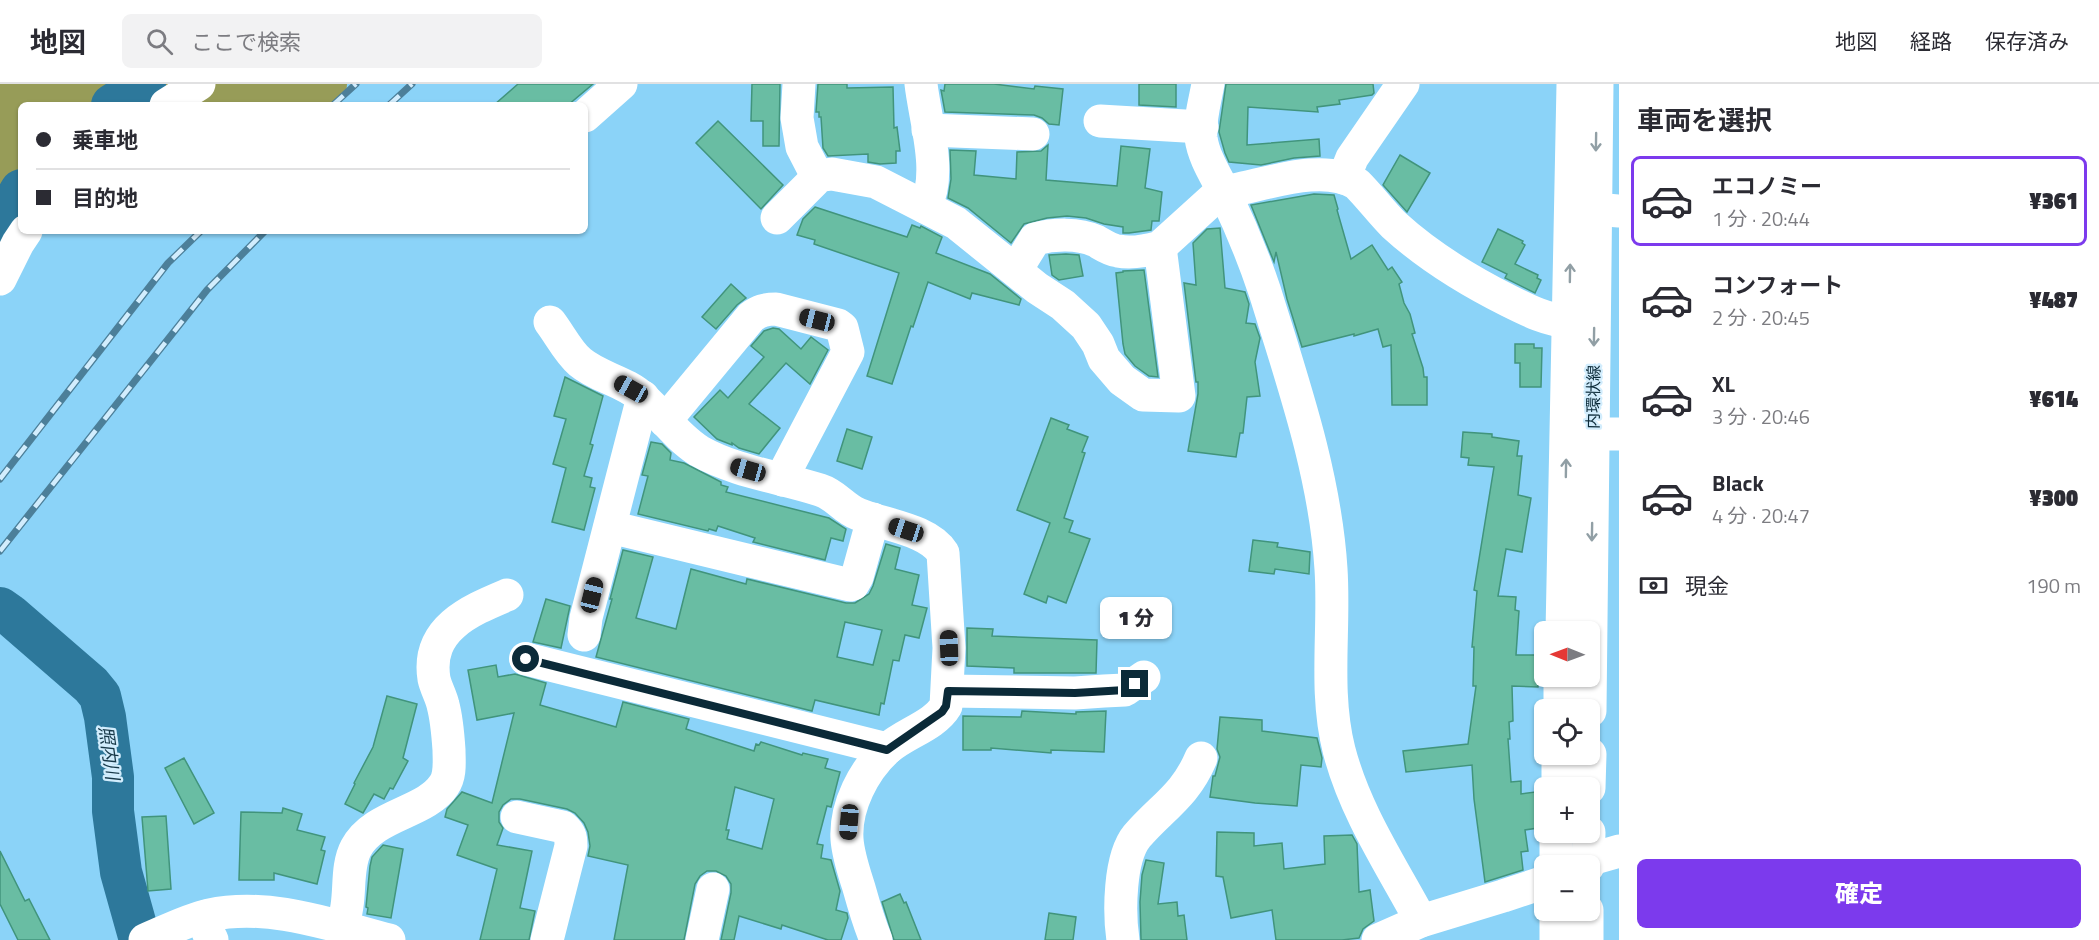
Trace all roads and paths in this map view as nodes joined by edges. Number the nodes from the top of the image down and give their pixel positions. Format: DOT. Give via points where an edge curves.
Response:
graph roads {
  1 [pos="199,84"];
  2 [pos="621,84"];
  3 [pos="799,84"];
  4 [pos="921,84"];
  5 [pos="1208,84"];
  6 [pos="1403,84"];
  7 [pos="1573,84"];
  8 [pos="1597,84"];
  9 [pos="171,102"];
  10 [pos="588,113"];
  11 [pos="1100,121"];
  12 [pos="1202,127"];
  13 [pos="928,130"];
  14 [pos="1034,134"];
  15 [pos="817,176"];
  16 [pos="1344,178"];
  17 [pos="1225,193"];
  18 [pos="925,207"];
  19 [pos="1607,210"];
  20 [pos="777,218"];
  21 [pos="24,234"];
  22 [pos="1160,247"];
  23 [pos="1016,270"];
  24 [pos="0,279"];
  25 [pos="550,322"];
  26 [pos="1570,322"];
  27 [pos="643,397"];
  28 [pos="665,421"];
  29 [pos="1606,434"];
  30 [pos="783,480"];
  31 [pos="873,519"];
  32 [pos="610,527"];
  33 [pos="507,595"];
  34 [pos="1562,621"];
  35 [pos="584,635"];
  36 [pos="526,659"];
  37 [pos="1144,677"];
  38 [pos="948,691"];
  39 [pos="1591,699"];
  40 [pos="887,750"];
  41 [pos="1201,758"];
  42 [pos="517,817"];
  43 [pos="1534,886"];
  44 [pos="713,889"];
  45 [pos="1421,921"];
  46 [pos="1556,921"];
  47 [pos="1587,921"];
  48 [pos="199,927"];
  49 [pos="342,928"];
  50 [pos="145,940"];
  51 [pos="389,940"];
  52 [pos="548,940"];
  53 [pos="702,940"];
  54 [pos="876,940"];
  55 [pos="1123,940"];
  56 [pos="1378,940"];
  57 [pos="1556,940"];
  58 [pos="1587,940"];
  1 -- 9 [label="street"];
  2 -- 10 [label="street"];
  3 -- 15 [label="street" via="797,118 802,147"];
  4 -- 13 [label="street"];
  5 -- 12 [label="street"];
  6 -- 16 [label="street" via="1352,158"];
  26 -- 7 [label="street, 内環状線, one-way"];
  8 -- 19 [label="street, 内環状線, one-way"];
  11 -- 12 [label="street"];
  12 -- 17 [label="street" via="1204,153"];
  13 -- 14 [label="street"];
  13 -- 18 [label="street" via="933,181"];
  15 -- 18 [label="street" via="832,174 876,182"];
  15 -- 20 [label="street"];
  16 -- 17 [label="street" via="1313,174"];
  16 -- 26 [label="street" via="1357,184 1393,223 1450,270 1538,315"];
  17 -- 22 [label="street" via="1204,206"];
  17 -- 45 [label="street" via="1256,265 1315,462 1331,570 1332,702 1338,747 1356,802"];
  18 -- 23 [label="street" via="956,223"];
  19 -- 29 [label="street, 内環状線, one-way"];
  21 -- 24 [label="street"];
  22 -- 23 [label="street" via="1132,253 1115,251 1078,236 1044,237 1029,246"];
  22 -- 23 [label="street" via="1179,396 1143,395 1122,380 1104,359 1086,326"];
  25 -- 27 [label="street" via="580,362"];
  34 -- 26 [label="street, 内環状線, one-way"];
  27 -- 28 [label="street"];
  27 -- 32 [label="street"];
  28 -- 30 [label="street" via="699,451"];
  28 -- 30 [label="street" via="757,312 776,309 838,325 848,352"];
  29 -- 39 [label="street, 内環状線, one-way"];
  30 -- 31 [label="street" via="831,494 845,507"];
  31 -- 32 [label="street" via="857,577 850,585"];
  31 -- 38 [label="street" via="923,536 943,553"];
  32 -- 35 [label="street"];
  33 -- 49 [label="street" via="459,619 434,653 435,682 447,726 449,773 445,785 370,830 356,848"];
  36 -- 40 [label="street"];
  37 -- 38 [label="street" via="1125,690 1104,692"];
  38 -- 40 [label="street" via="942,712"];
  40 -- 54 [label="street" via="857,792 847,838"];
  41 -- 55 [label="street" via="1185,787 1137,836 1128,853 1120,925"];
  42 -- 52 [label="street" via="563,827 571,839"];
  43 -- 45 [label="street"];
  44 -- 53 [label="street"];
  45 -- 56 [label="street"];
  46 -- 57 [label="street"];
  47 -- 58 [label="street"];
  48 -- 49 [label="street" via="221,913 274,912"];
  48 -- 50 [label="street"];
  49 -- 51 [label="street"];
}
